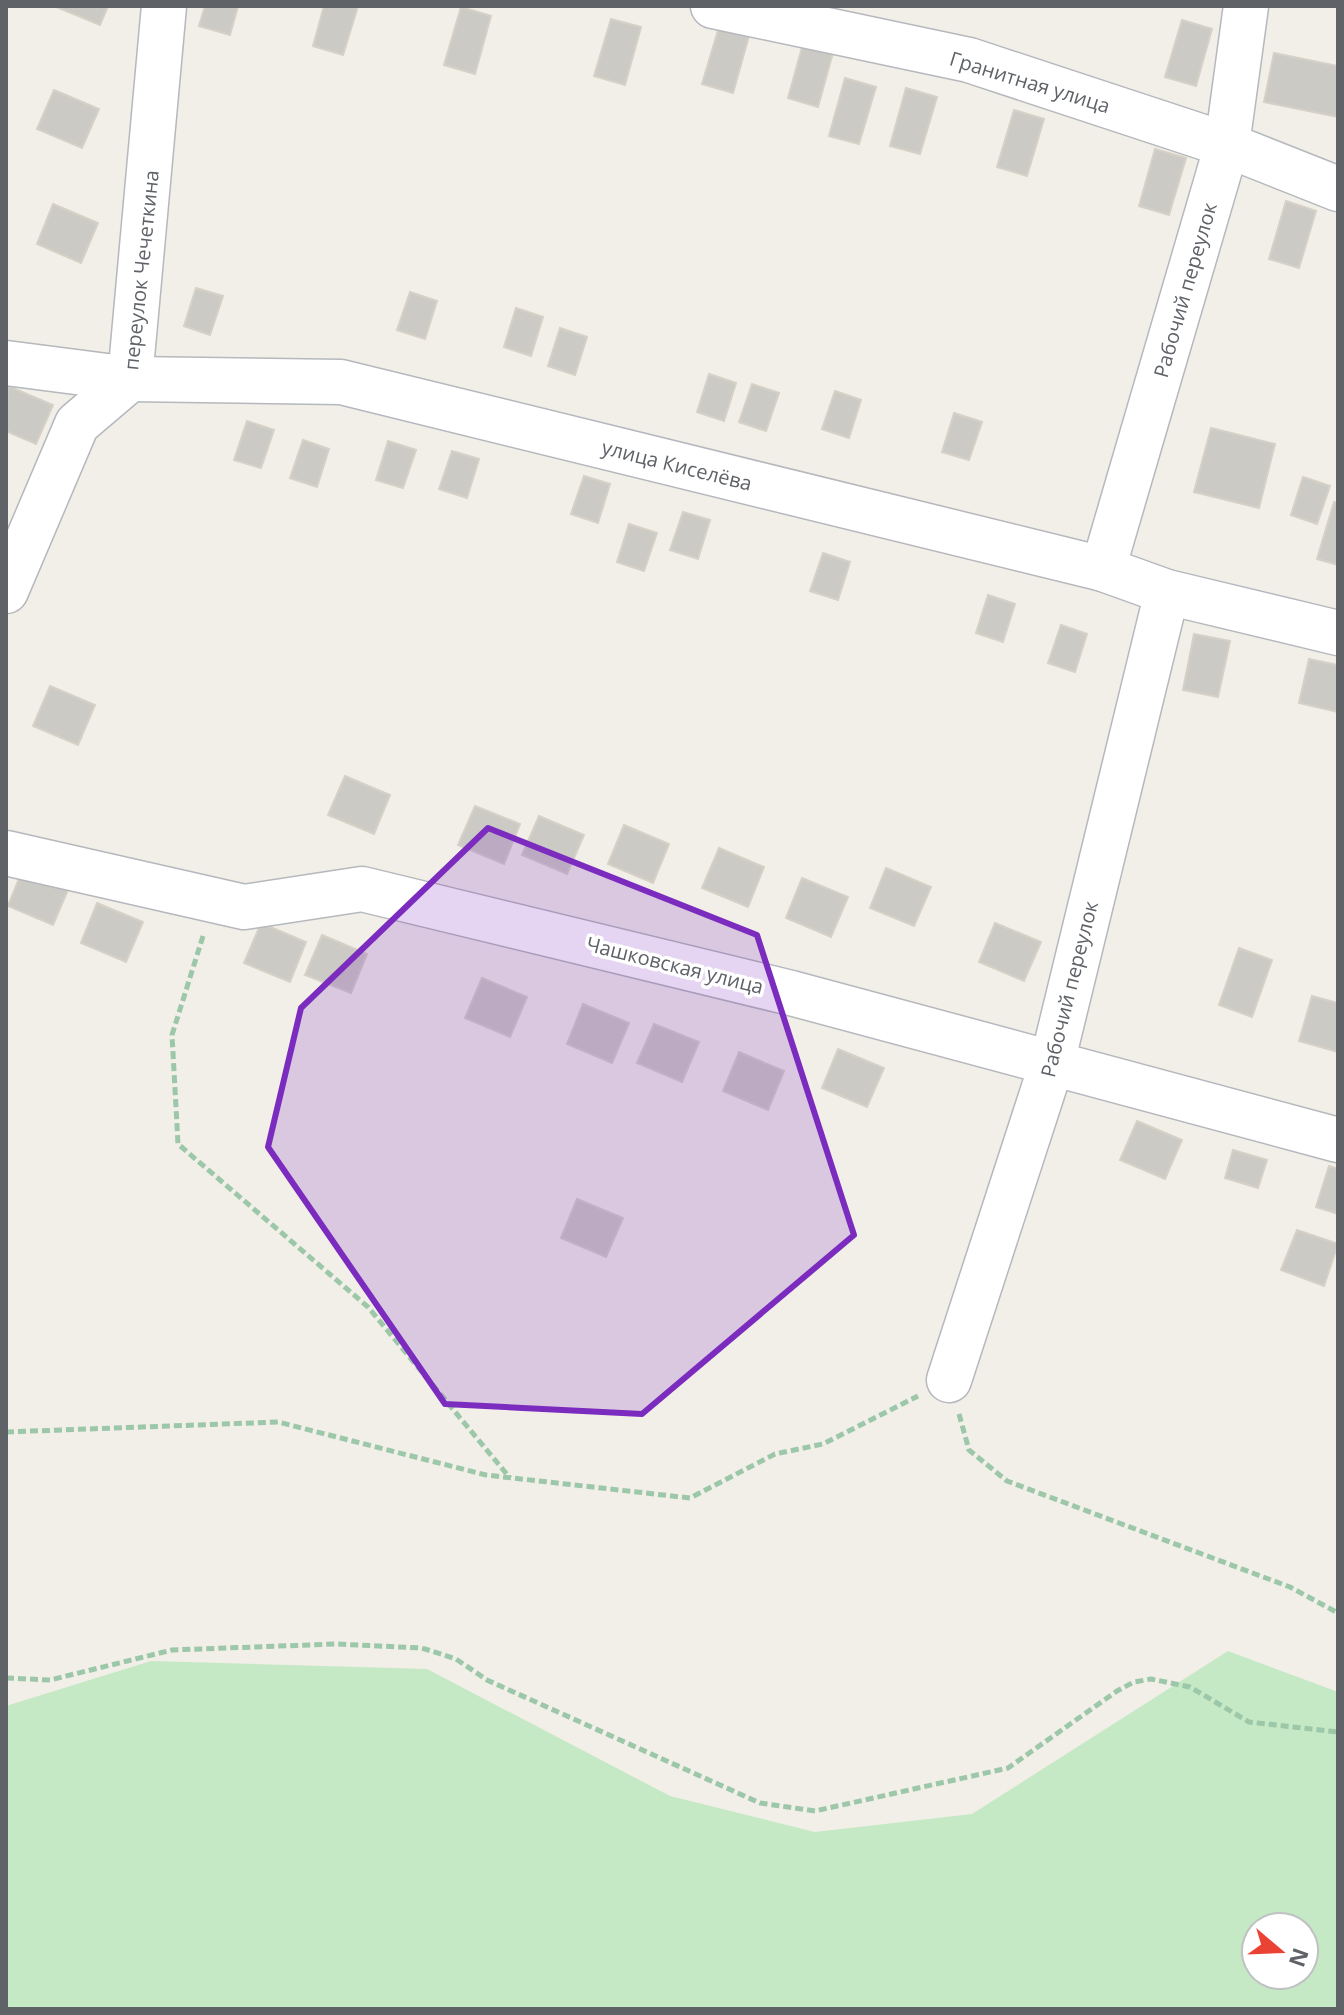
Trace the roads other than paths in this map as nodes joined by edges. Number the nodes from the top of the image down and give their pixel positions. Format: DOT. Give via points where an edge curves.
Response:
graph roads {
  1 [pos="164,6"];
  2 [pos="713,6"];
  3 [pos="1246,6"];
  4 [pos="1227,145"];
  5 [pos="1338,189"];
  6 [pos="6,363"];
  7 [pos="130,379"];
  8 [pos="1103,569"];
  9 [pos="6,591"];
  10 [pos="1167,592"];
  11 [pos="1338,633"];
  12 [pos="6,853"];
  13 [pos="1052,1063"];
  14 [pos="1338,1140"];
  15 [pos="949,1380"];
  1 -- 7 [label="street, переулок Чечеткина"];
  2 -- 4 [label="street, Гранитная улица" via="969,60"];
  3 -- 4 [label="street, Рабочий переулок"];
  4 -- 5 [label="street, Гранитная улица"];
  4 -- 8 [label="street, Рабочий переулок"];
  6 -- 7 [label="street, улица Киселёва"];
  7 -- 8 [label="street, улица Киселёва" via="341,382"];
  7 -- 9 [label="street, переулок Чечеткина" via="77,424"];
  8 -- 10 [label="street, улица Киселёва"];
  10 -- 11 [label="street, улица Киселёва"];
  10 -- 13 [label="street, Рабочий переулок"];
  12 -- 13 [label="street, Чашковская улица" via="244,907 362,889 791,993"];
  13 -- 14 [label="street, Чашковская улица"];
  13 -- 15 [label="street, Рабочий переулок"];
}
